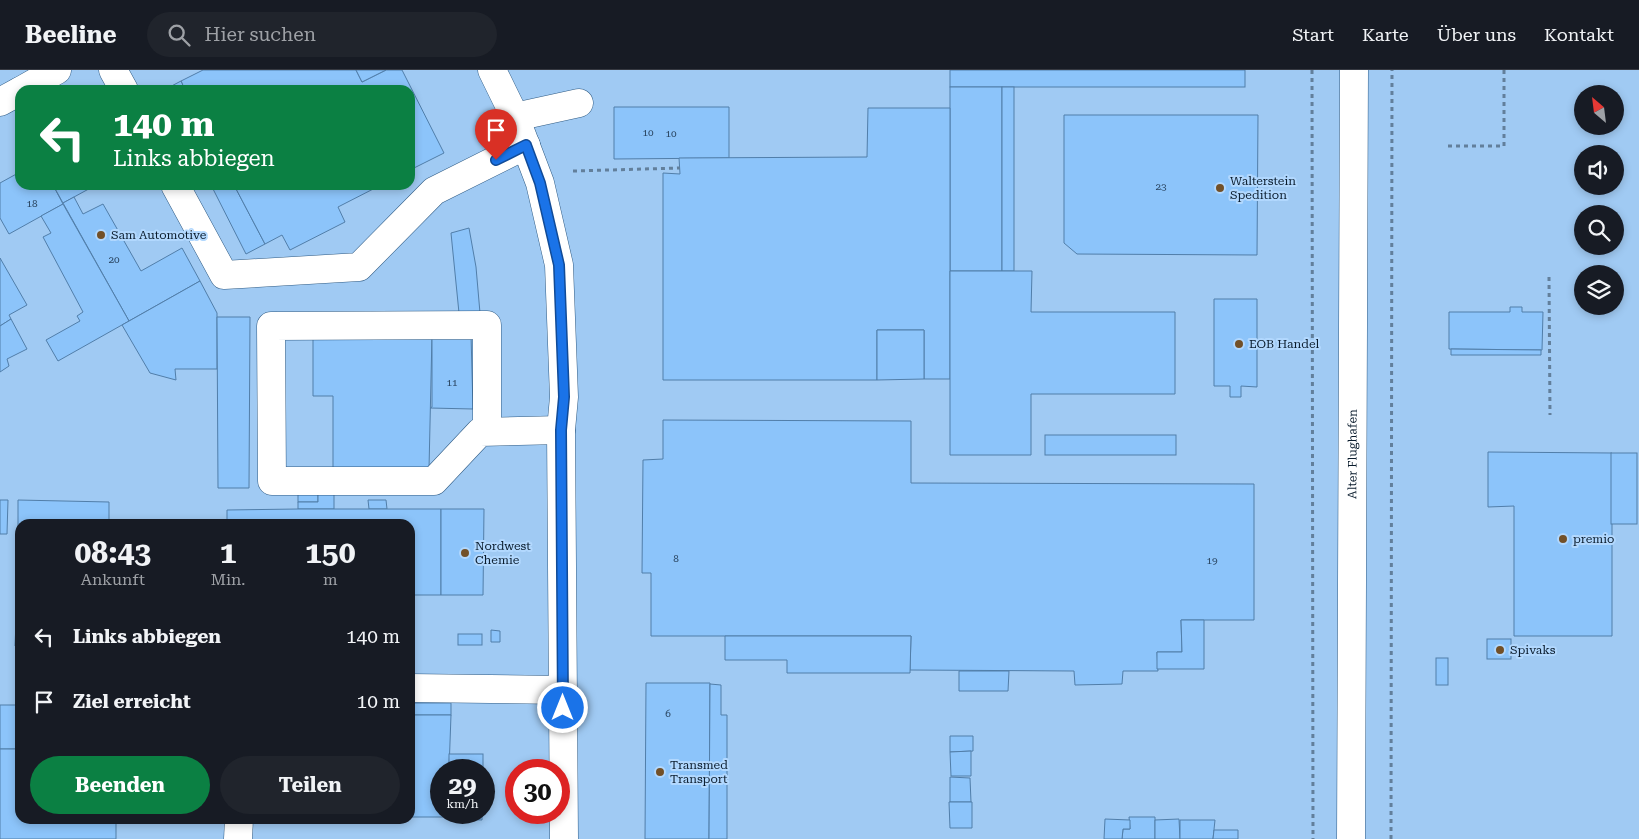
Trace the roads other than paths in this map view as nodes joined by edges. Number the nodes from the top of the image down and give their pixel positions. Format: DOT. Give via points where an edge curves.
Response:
graph roads {
  1 [pos="56,70"];
  2 [pos="113,70"];
  3 [pos="492,70"];
  4 [pos="1354,70"];
  5 [pos="30,85"];
  6 [pos="121,85"];
  7 [pos="15,93"];
  8 [pos="0,102"];
  9 [pos="579,103"];
  10 [pos="515,117"];
  11 [pos="526,145"];
  12 [pos="178,190"];
  13 [pos="561,430"];
  14 [pos="487,432"];
  15 [pos="415,688"];
  16 [pos="563,690"];
  17 [pos="239,824"];
  18 [pos="238,839"];
  19 [pos="564,839"];
  20 [pos="1351,839"];
  1 -- 5 [label="street"];
  2 -- 6 [label="street"];
  3 -- 10 [label="street"];
  4 -- 20 [label="street, Alter Flughafen"];
  7 -- 8 [label="street"];
  9 -- 10 [label="street"];
  10 -- 11 [label="street"];
  11 -- 12 [label="street" via="434,191 359,268 224,275"];
  11 -- 13 [label="street" via="540,183 559,265 564,397"];
  13 -- 14 [label="street"];
  13 -- 16 [label="street"];
  14 -- 14 [label="street" via="480,432 434,481 272,481 271,326 487,325"];
  15 -- 16 [label="street"];
  16 -- 19 [label="street"];
  17 -- 18 [label="street"];
}
